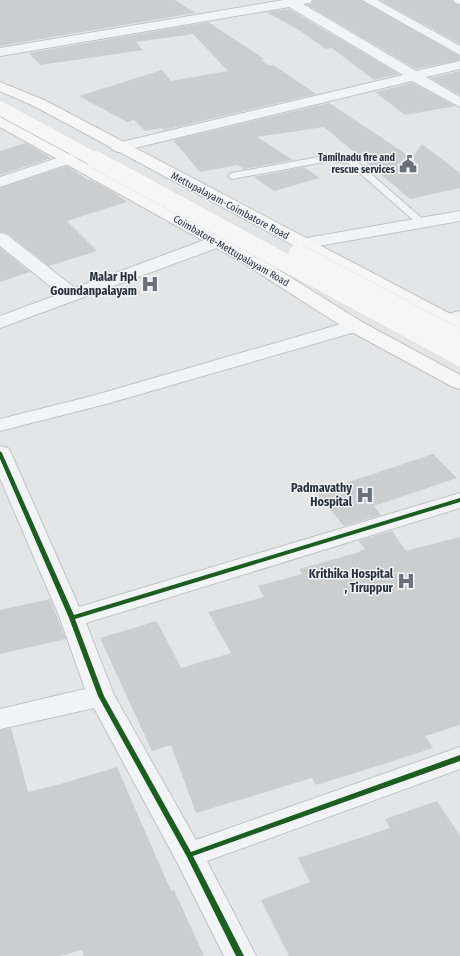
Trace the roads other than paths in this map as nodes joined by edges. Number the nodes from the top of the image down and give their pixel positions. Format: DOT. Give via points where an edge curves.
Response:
graph roads {
  1 [pos="306,0"];
  2 [pos="368,0"];
  3 [pos="292,3"];
  4 [pos="460,51"];
  5 [pos="0,52"];
  6 [pos="460,65"];
  7 [pos="415,76"];
  8 [pos="0,86"];
  9 [pos="0,95"];
  10 [pos="39,103"];
  11 [pos="460,103"];
  12 [pos="0,108"];
  13 [pos="0,114"];
  14 [pos="0,121"];
  15 [pos="118,146"];
  16 [pos="69,159"];
  17 [pos="232,176"];
  18 [pos="0,182"];
  19 [pos="460,216"];
  20 [pos="422,223"];
  21 [pos="0,238"];
  22 [pos="216,242"];
  23 [pos="301,244"];
  24 [pos="73,294"];
  25 [pos="455,321"];
  26 [pos="0,322"];
  27 [pos="355,326"];
  28 [pos="460,339"];
  29 [pos="460,356"];
  30 [pos="460,383"];
  31 [pos="0,425"];
  32 [pos="0,453"];
  33 [pos="460,500"];
  34 [pos="72,618"];
  35 [pos="101,696"];
  36 [pos="0,719"];
  37 [pos="460,758"];
  38 [pos="189,855"];
  39 [pos="240,956"];
  1 -- 3 [label="street"];
  2 -- 4 [label="street"];
  3 -- 5 [label="street"];
  3 -- 7 [label="street"];
  6 -- 7 [label="street"];
  7 -- 11 [label="street"];
  7 -- 15 [label="street"];
  8 -- 10 [label="main road, Mettupalayam-Coimbatore Road"];
  9 -- 28 [label="main road, bridge"];
  10 -- 13 [label="main road"];
  10 -- 15 [label="main road, Mettupalayam-Coimbatore Road"];
  12 -- 29 [label="main road, bridge"];
  14 -- 16 [label="main road, Coimbatore-Mettupalayam Road"];
  15 -- 23 [label="main road, Mettupalayam-Coimbatore Road"];
  16 -- 18 [label="street"];
  16 -- 22 [label="main road, Coimbatore-Mettupalayam Road"];
  17 -- 20 [label="lane" via="329,158 342,158 350,161"];
  19 -- 20 [label="street"];
  20 -- 23 [label="street"];
  21 -- 24 [label="street"];
  22 -- 24 [label="street"];
  22 -- 27 [label="main road, Coimbatore-Mettupalayam Road" via="249,259"];
  23 -- 25 [label="main road, Mettupalayam-Coimbatore Road"];
  24 -- 26 [label="street"];
  27 -- 30 [label="main road, Coimbatore-Mettupalayam Road"];
  27 -- 31 [label="street" via="99,400"];
  32 -- 34 [label="street"];
  33 -- 34 [label="street"];
  34 -- 35 [label="street"];
  35 -- 36 [label="street"];
  35 -- 38 [label="street"];
  37 -- 38 [label="street"];
  38 -- 39 [label="street"];
}
